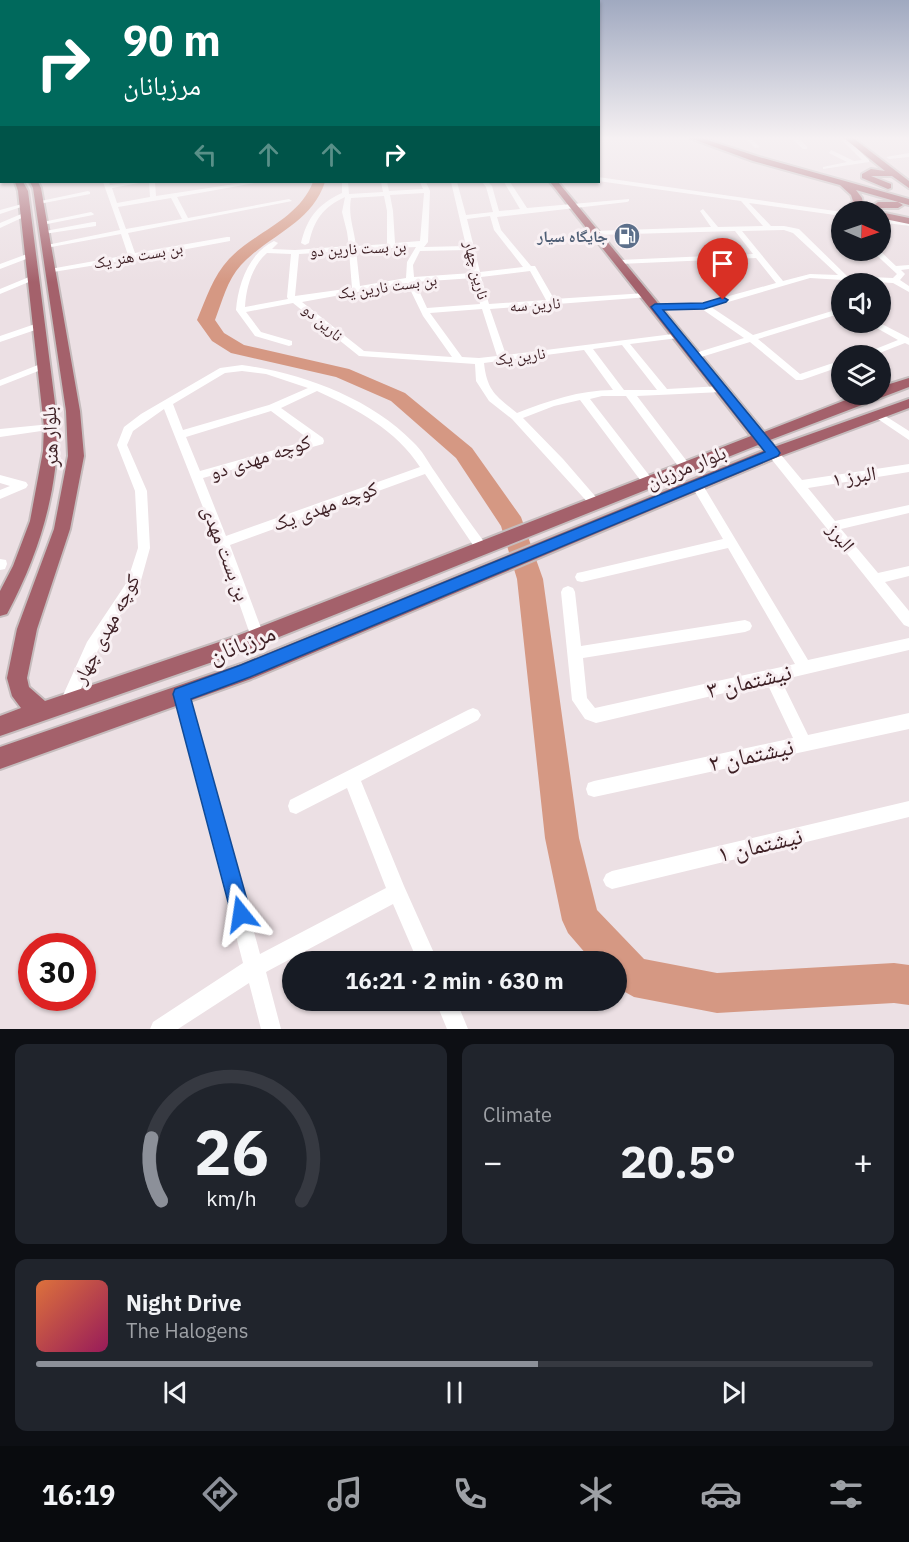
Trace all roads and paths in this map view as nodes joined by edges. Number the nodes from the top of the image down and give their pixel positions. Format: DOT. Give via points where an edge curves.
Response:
graph roads {
  1 [pos="21,186"];
  2 [pos="36,186"];
  3 [pos="108,186"];
  4 [pos="152,186"];
  5 [pos="231,186"];
  6 [pos="346,186"];
  7 [pos="385,186"];
  8 [pos="425,186"];
  9 [pos="455,186"];
  10 [pos="489,186"];
  11 [pos="509,186"];
  12 [pos="557,186"];
  13 [pos="646,186"];
  14 [pos="844,186"];
  15 [pos="847,186"];
  16 [pos="883,186"];
  17 [pos="887,186"];
  18 [pos="427,190"];
  19 [pos="88,192"];
  20 [pos="387,193"];
  21 [pos="909,193"];
  22 [pos="173,195"];
  23 [pos="347,195"];
  24 [pos="153,198"];
  25 [pos="627,200"];
  26 [pos="743,200"];
  27 [pos="289,201"];
  28 [pos="858,201"];
  29 [pos="909,204"];
  30 [pos="115,205"];
  31 [pos="891,205"];
  32 [pos="573,206"];
  33 [pos="30,207"];
  34 [pos="525,211"];
  35 [pos="703,211"];
  36 [pos="0,212"];
  37 [pos="831,212"];
  38 [pos="91,214"];
  39 [pos="495,215"];
  40 [pos="464,217"];
  41 [pos="891,218"];
  42 [pos="186,220"];
  43 [pos="891,221"];
  44 [pos="909,223"];
  45 [pos="93,224"];
  46 [pos="0,226"];
  47 [pos="736,228"];
  48 [pos="770,228"];
  49 [pos="716,229"];
  50 [pos="125,232"];
  51 [pos="595,233"];
  52 [pos="44,234"];
  53 [pos="227,239"];
  54 [pos="274,243"];
  55 [pos="305,243"];
  56 [pos="391,246"];
  57 [pos="420,247"];
  58 [pos="471,248"];
  59 [pos="352,249"];
  60 [pos="265,251"];
  61 [pos="295,252"];
  62 [pos="30,255"];
  63 [pos="760,256"];
  64 [pos="133,257"];
  65 [pos="886,261"];
  66 [pos="619,262"];
  67 [pos="0,267"];
  68 [pos="909,267"];
  69 [pos="894,268"];
  70 [pos="531,269"];
  71 [pos="50,271"];
  72 [pos="840,273"];
  73 [pos="477,274"];
  74 [pos="831,277"];
  75 [pos="32,279"];
  76 [pos="409,280"];
  77 [pos="891,281"];
  78 [pos="895,281"];
  79 [pos="782,284"];
  80 [pos="356,289"];
  81 [pos="909,290"];
  82 [pos="0,292"];
  83 [pos="646,295"];
  84 [pos="298,301"];
  85 [pos="552,303"];
  86 [pos="704,306"];
  87 [pos="655,307"];
  88 [pos="486,308"];
  89 [pos="240,310"];
  90 [pos="424,311"];
  91 [pos="831,313"];
  92 [pos="38,326"];
  93 [pos="891,333"];
  94 [pos="678,335"];
  95 [pos="751,338"];
  96 [pos="0,339"];
  97 [pos="907,341"];
  98 [pos="624,342"];
  99 [pos="289,344"];
  100 [pos="891,346"];
  101 [pos="587,347"];
  102 [pos="362,354"];
  103 [pos="694,356"];
  104 [pos="502,358"];
  105 [pos="63,361"];
  106 [pos="460,361"];
  107 [pos="478,361"];
  108 [pos="43,366"];
  109 [pos="831,367"];
  110 [pos="909,382"];
  111 [pos="0,383"];
  112 [pos="316,388"];
  113 [pos="722,389"];
  114 [pos="891,389"];
  115 [pos="625,392"];
  116 [pos="664,393"];
  117 [pos="583,397"];
  118 [pos="167,403"];
  119 [pos="909,403"];
  120 [pos="846,405"];
  121 [pos="273,407"];
  122 [pos="879,415"];
  123 [pos="516,417"];
  124 [pos="51,427"];
  125 [pos="0,433"];
  126 [pos="180,435"];
  127 [pos="909,436"];
  128 [pos="761,438"];
  129 [pos="773,453"];
  130 [pos="685,467"];
  131 [pos="909,468"];
  132 [pos="427,469"];
  133 [pos="196,476"];
  134 [pos="0,478"];
  135 [pos="648,482"];
  136 [pos="697,485"];
  137 [pos="799,485"];
  138 [pos="0,495"];
  139 [pos="594,503"];
  140 [pos="909,509"];
  141 [pos="548,521"];
  142 [pos="832,526"];
  143 [pos="223,542"];
  144 [pos="731,542"];
  145 [pos="487,545"];
  146 [pos="498,567"];
  147 [pos="909,571"];
  148 [pos="582,577"];
  149 [pos="875,579"];
  150 [pos="568,592"];
  151 [pos="0,608"];
  152 [pos="909,621"];
  153 [pos="745,626"];
  154 [pos="257,636"];
  155 [pos="909,644"];
  156 [pos="575,653"];
  157 [pos="805,668"];
  158 [pos="771,675"];
  159 [pos="9,683"];
  160 [pos="181,694"];
  161 [pos="68,702"];
  162 [pos="42,711"];
  163 [pos="473,715"];
  164 [pos="909,721"];
  165 [pos="0,726"];
  166 [pos="804,744"];
  167 [pos="0,758"];
  168 [pos="351,777"];
  169 [pos="594,789"];
  170 [pos="296,806"];
  171 [pos="909,810"];
  172 [pos="612,880"];
  173 [pos="397,892"];
  174 [pos="423,951"];
  175 [pos="255,967"];
  176 [pos="450,1011"];
  177 [pos="160,1029"];
  178 [pos="271,1029"];
  179 [pos="458,1029"];
  1 -- 33 [label="main road, بلوار هنر"];
  2 -- 33 [label="main road, بلوار هنر"];
  3 -- 30 [label="street"];
  4 -- 24 [label="street"];
  5 -- 22 [label="street"];
  6 -- 23 [label="street"];
  7 -- 20 [label="street"];
  8 -- 18 [label="street, بن بست نارین دو"];
  9 -- 40 [label="street, نارین چهار"];
  10 -- 39 [label="street"];
  11 -- 34 [label="street"];
  12 -- 32 [label="main road"];
  13 -- 26 [label="street"];
  14 -- 28 [label="main road"];
  15 -- 29 [label="main road"];
  16 -- 21 [label="main road"];
  17 -- 21 [label="main road"];
  18 -- 20 [label="street"];
  18 -- 57 [label="street, بن بست نارین دو" via="424,242"];
  19 -- 33 [label="street"];
  20 -- 23 [label="street"];
  20 -- 56 [label="street"];
  22 -- 24 [label="street"];
  22 -- 42 [label="street"];
  23 -- 55 [label="street" via="331,201 310,221"];
  23 -- 59 [label="street" via="345,212"];
  24 -- 30 [label="street"];
  25 -- 32 [label="street"];
  26 -- 37 [label="street"];
  26 -- 48 [label="street"];
  27 -- 42 [label="street"];
  29 -- 31 [label="main road"];
  30 -- 50 [label="street"];
  32 -- 34 [label="street"];
  32 -- 51 [label="main road"];
  33 -- 36 [label="street"];
  33 -- 46 [label="street"];
  33 -- 52 [label="main road, بلوار هنر"];
  33 -- 62 [label="main road, بلوار هنر"];
  34 -- 39 [label="street"];
  35 -- 49 [label="street"];
  38 -- 52 [label="street"];
  39 -- 40 [label="street"];
  39 -- 70 [label="street" via="498,230"];
  40 -- 58 [label="street, نارین چهار"];
  41 -- 44 [label="main road"];
  42 -- 50 [label="street"];
  43 -- 44 [label="street"];
  45 -- 52 [label="street"];
  47 -- 48 [label="street"];
  47 -- 49 [label="street"];
  47 -- 63 [label="street"];
  48 -- 72 [label="street" via="796,231"];
  49 -- 51 [label="street"];
  50 -- 52 [label="street"];
  50 -- 64 [label="street"];
  51 -- 66 [label="main road"];
  52 -- 71 [label="main road, بلوار هنر"];
  53 -- 64 [label="street, بن بست هنر یک"];
  54 -- 60 [label="street"];
  56 -- 57 [label="street, بن بست نارین دو"];
  56 -- 59 [label="street, بن بست نارین دو"];
  57 -- 58 [label="street"];
  57 -- 76 [label="street" via="408,267"];
  58 -- 73 [label="street, نارین چهار"];
  59 -- 61 [label="street, بن بست نارین دو"];
  59 -- 80 [label="street"];
  60 -- 61 [label="street, بن بست نارین دو"];
  60 -- 89 [label="street" via="242,289"];
  61 -- 84 [label="street, نارین دو" via="291,297"];
  62 -- 67 [label="street"];
  62 -- 75 [label="main road, بلوار هنر"];
  63 -- 66 [label="street"];
  63 -- 79 [label="street"];
  64 -- 71 [label="street, بن بست هنر یک"];
  65 -- 69 [label="street"];
  66 -- 83 [label="main road"];
  68 -- 69 [label="street"];
  69 -- 78 [label="street" via="901,274"];
  70 -- 73 [label="street, بن بست نارین یک"];
  70 -- 85 [label="street"];
  71 -- 105 [label="main road, بلوار هنر"];
  73 -- 76 [label="street, بن بست نارین یک"];
  73 -- 88 [label="street, نارین چهار"];
  74 -- 79 [label="street" via="810,276"];
  75 -- 82 [label="street"];
  75 -- 92 [label="main road, بلوار هنر"];
  76 -- 80 [label="street, بن بست نارین یک"];
  76 -- 90 [label="street"];
  77 -- 78 [label="street"];
  78 -- 81 [label="street"];
  79 -- 86 [label="street"];
  80 -- 84 [label="street, بن بست نارین یک"];
  83 -- 85 [label="street, نارین سه"];
  83 -- 87 [label="main road"];
  84 -- 89 [label="street, بن بست نارین یک"];
  84 -- 102 [label="street, نارین دو"];
  85 -- 88 [label="street, نارین سه"];
  86 -- 87 [label="street"];
  86 -- 95 [label="street"];
  87 -- 94 [label="main road"];
  88 -- 90 [label="street, نارین سه"];
  88 -- 104 [label="street, نارین چهار"];
  89 -- 99 [label="street" via="258,334"];
  90 -- 106 [label="street"];
  91 -- 95 [label="street"];
  92 -- 96 [label="street"];
  92 -- 108 [label="main road, بلوار هنر"];
  93 -- 97 [label="street"];
  94 -- 98 [label="street, نارین یک"];
  94 -- 103 [label="main road"];
  95 -- 103 [label="street"];
  95 -- 109 [label="street" via="799,378"];
  97 -- 100 [label="street"];
  98 -- 101 [label="street, نارین یک"];
  98 -- 116 [label="street"];
  101 -- 104 [label="street, نارین یک"];
  101 -- 115 [label="street"];
  102 -- 106 [label="street, نارین یک"];
  103 -- 113 [label="main road"];
  104 -- 107 [label="street, نارین یک"];
  105 -- 108 [label="main road"];
  105 -- 159 [label="main road, بلوار هنر" via="73,411 76,456 62,529"];
  106 -- 107 [label="street, نارین یک"];
  107 -- 123 [label="street" via="487,391"];
  108 -- 111 [label="street"];
  108 -- 124 [label="main road, بلوار هنر"];
  110 -- 114 [label="main road"];
  112 -- 118 [label="street, کوچه مهدی چهار" via="288,376 235,366"];
  112 -- 121 [label="street"];
  112 -- 132 [label="street, کوچه مهدی چهار" via="382,422 410,444"];
  113 -- 116 [label="street"];
  113 -- 128 [label="main road"];
  115 -- 116 [label="street"];
  115 -- 117 [label="street"];
  115 -- 130 [label="street"];
  117 -- 123 [label="street" via="552,403"];
  117 -- 135 [label="street"];
  118 -- 126 [label="street, بن بست مهدی"];
  118 -- 161 [label="street, کوچه مهدی چهار" via="128,429 122,445 141,490 144,548 134,584 92,646"];
  119 -- 122 [label="main road, بلوار مرزبان"];
  120 -- 128 [label="main road, بلوار مرزبان"];
  121 -- 126 [label="street"];
  121 -- 133 [label="street, کوچه مهدی دو" via="319,441"];
  122 -- 127 [label="street"];
  122 -- 129 [label="main road, بلوار مرزبان"];
  123 -- 139 [label="street"];
  124 -- 125 [label="street"];
  124 -- 151 [label="main road, بلوار هنر" via="52,462 35,533 20,575"];
  126 -- 133 [label="street, بن بست مهدی"];
  128 -- 129 [label="main road"];
  128 -- 130 [label="main road, بلوار مرزبان"];
  129 -- 136 [label="main road, بلوار مرزبان"];
  129 -- 137 [label="street, البرز"];
  130 -- 135 [label="main road, بلوار مرزبان"];
  131 -- 137 [label="street, البرز ۱"];
  132 -- 143 [label="street, کوچه مهدی یک"];
  132 -- 145 [label="street, کوچه مهدی چهار"];
  133 -- 143 [label="street, بن بست مهدی"];
  134 -- 138 [label="street" via="22,484"];
  135 -- 139 [label="main road, بلوار مرزبان"];
  136 -- 144 [label="street"];
  136 -- 146 [label="main road, بلوار مرزبان"];
  137 -- 142 [label="street, البرز"];
  139 -- 141 [label="main road, بلوار مرزبان"];
  140 -- 142 [label="street"];
  141 -- 145 [label="main road, مرزبانان"];
  142 -- 149 [label="street, البرز"];
  143 -- 154 [label="street, بن بست مهدی"];
  144 -- 148 [label="street"];
  144 -- 157 [label="street"];
  145 -- 154 [label="main road, مرزبانان"];
  146 -- 160 [label="main road, مرزبانان" via="244,672"];
  147 -- 149 [label="street"];
  149 -- 152 [label="street, البرز"];
  150 -- 156 [label="street"];
  153 -- 156 [label="street"];
  154 -- 161 [label="main road, مرزبانان"];
  155 -- 157 [label="street, نيشتمان ۳"];
  156 -- 158 [label="street, نيشتمان ۳" via="580,699 596,716"];
  157 -- 158 [label="street, نيشتمان ۳"];
  158 -- 166 [label="street"];
  159 -- 162 [label="main road, بلوار هنر" via="17,684 24,698"];
  160 -- 167 [label="main road, مرزبانان"];
  160 -- 175 [label="street"];
  161 -- 162 [label="main road, مرزبانان"];
  162 -- 165 [label="main road, مرزبانان"];
  163 -- 168 [label="street"];
  164 -- 166 [label="street, نيشتمان ۲"];
  166 -- 169 [label="street, نيشتمان ۲"];
  168 -- 170 [label="street"];
  168 -- 173 [label="street"];
  171 -- 172 [label="street, نيشتمان ۱"];
  173 -- 174 [label="street"];
  173 -- 175 [label="street"];
  175 -- 177 [label="street"];
  175 -- 178 [label="street"];
  176 -- 179 [label="street"];
}
